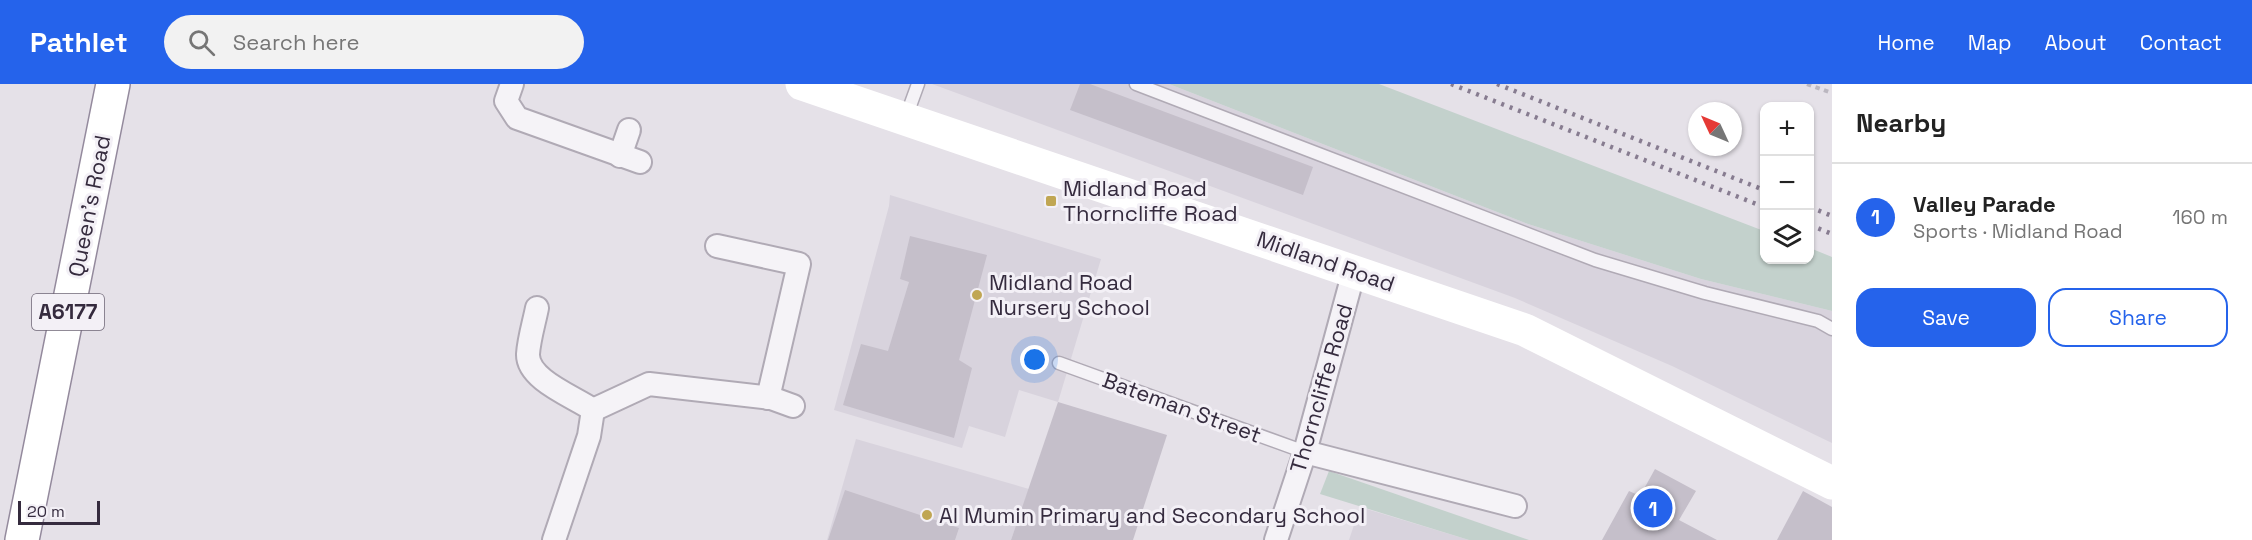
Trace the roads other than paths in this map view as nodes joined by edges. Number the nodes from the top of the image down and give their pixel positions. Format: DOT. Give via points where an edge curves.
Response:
graph roads {
  1 [pos="113,84"];
  2 [pos="512,84"];
  3 [pos="918,84"];
  4 [pos="1136,84"];
  5 [pos="820,87"];
  6 [pos="905,118"];
  7 [pos="629,130"];
  8 [pos="717,246"];
  9 [pos="1354,271"];
  10 [pos="537,308"];
  11 [pos="1832,329"];
  12 [pos="1059,363"];
  13 [pos="768,398"];
  14 [pos="794,406"];
  15 [pos="593,410"];
  16 [pos="1305,452"];
  17 [pos="1832,483"];
  18 [pos="1515,506"];
  19 [pos="22,540"];
  20 [pos="554,540"];
  21 [pos="1276,540"];
  1 -- 19 [label="main road, Queen's Road / A6177"];
  2 -- 7 [label="street" via="506,101 517,118 630,159"];
  3 -- 6 [label="lane"];
  4 -- 11 [label="lane" via="1595,260 1818,321"];
  5 -- 6 [label="main road, Midland Road"];
  6 -- 9 [label="main road, Midland Road"];
  8 -- 13 [label="street" via="799,264"];
  9 -- 16 [label="street, Thorncliffe Road"];
  9 -- 17 [label="main road, Midland Road" via="1525,330"];
  10 -- 15 [label="street" via="528,357 535,373"];
  12 -- 16 [label="lane, Bateman Street"];
  13 -- 14 [label="street"];
  13 -- 15 [label="street" via="649,384"];
  15 -- 20 [label="street" via="589,436"];
  16 -- 18 [label="street"];
  16 -- 21 [label="street, Thorncliffe Road"];
}
